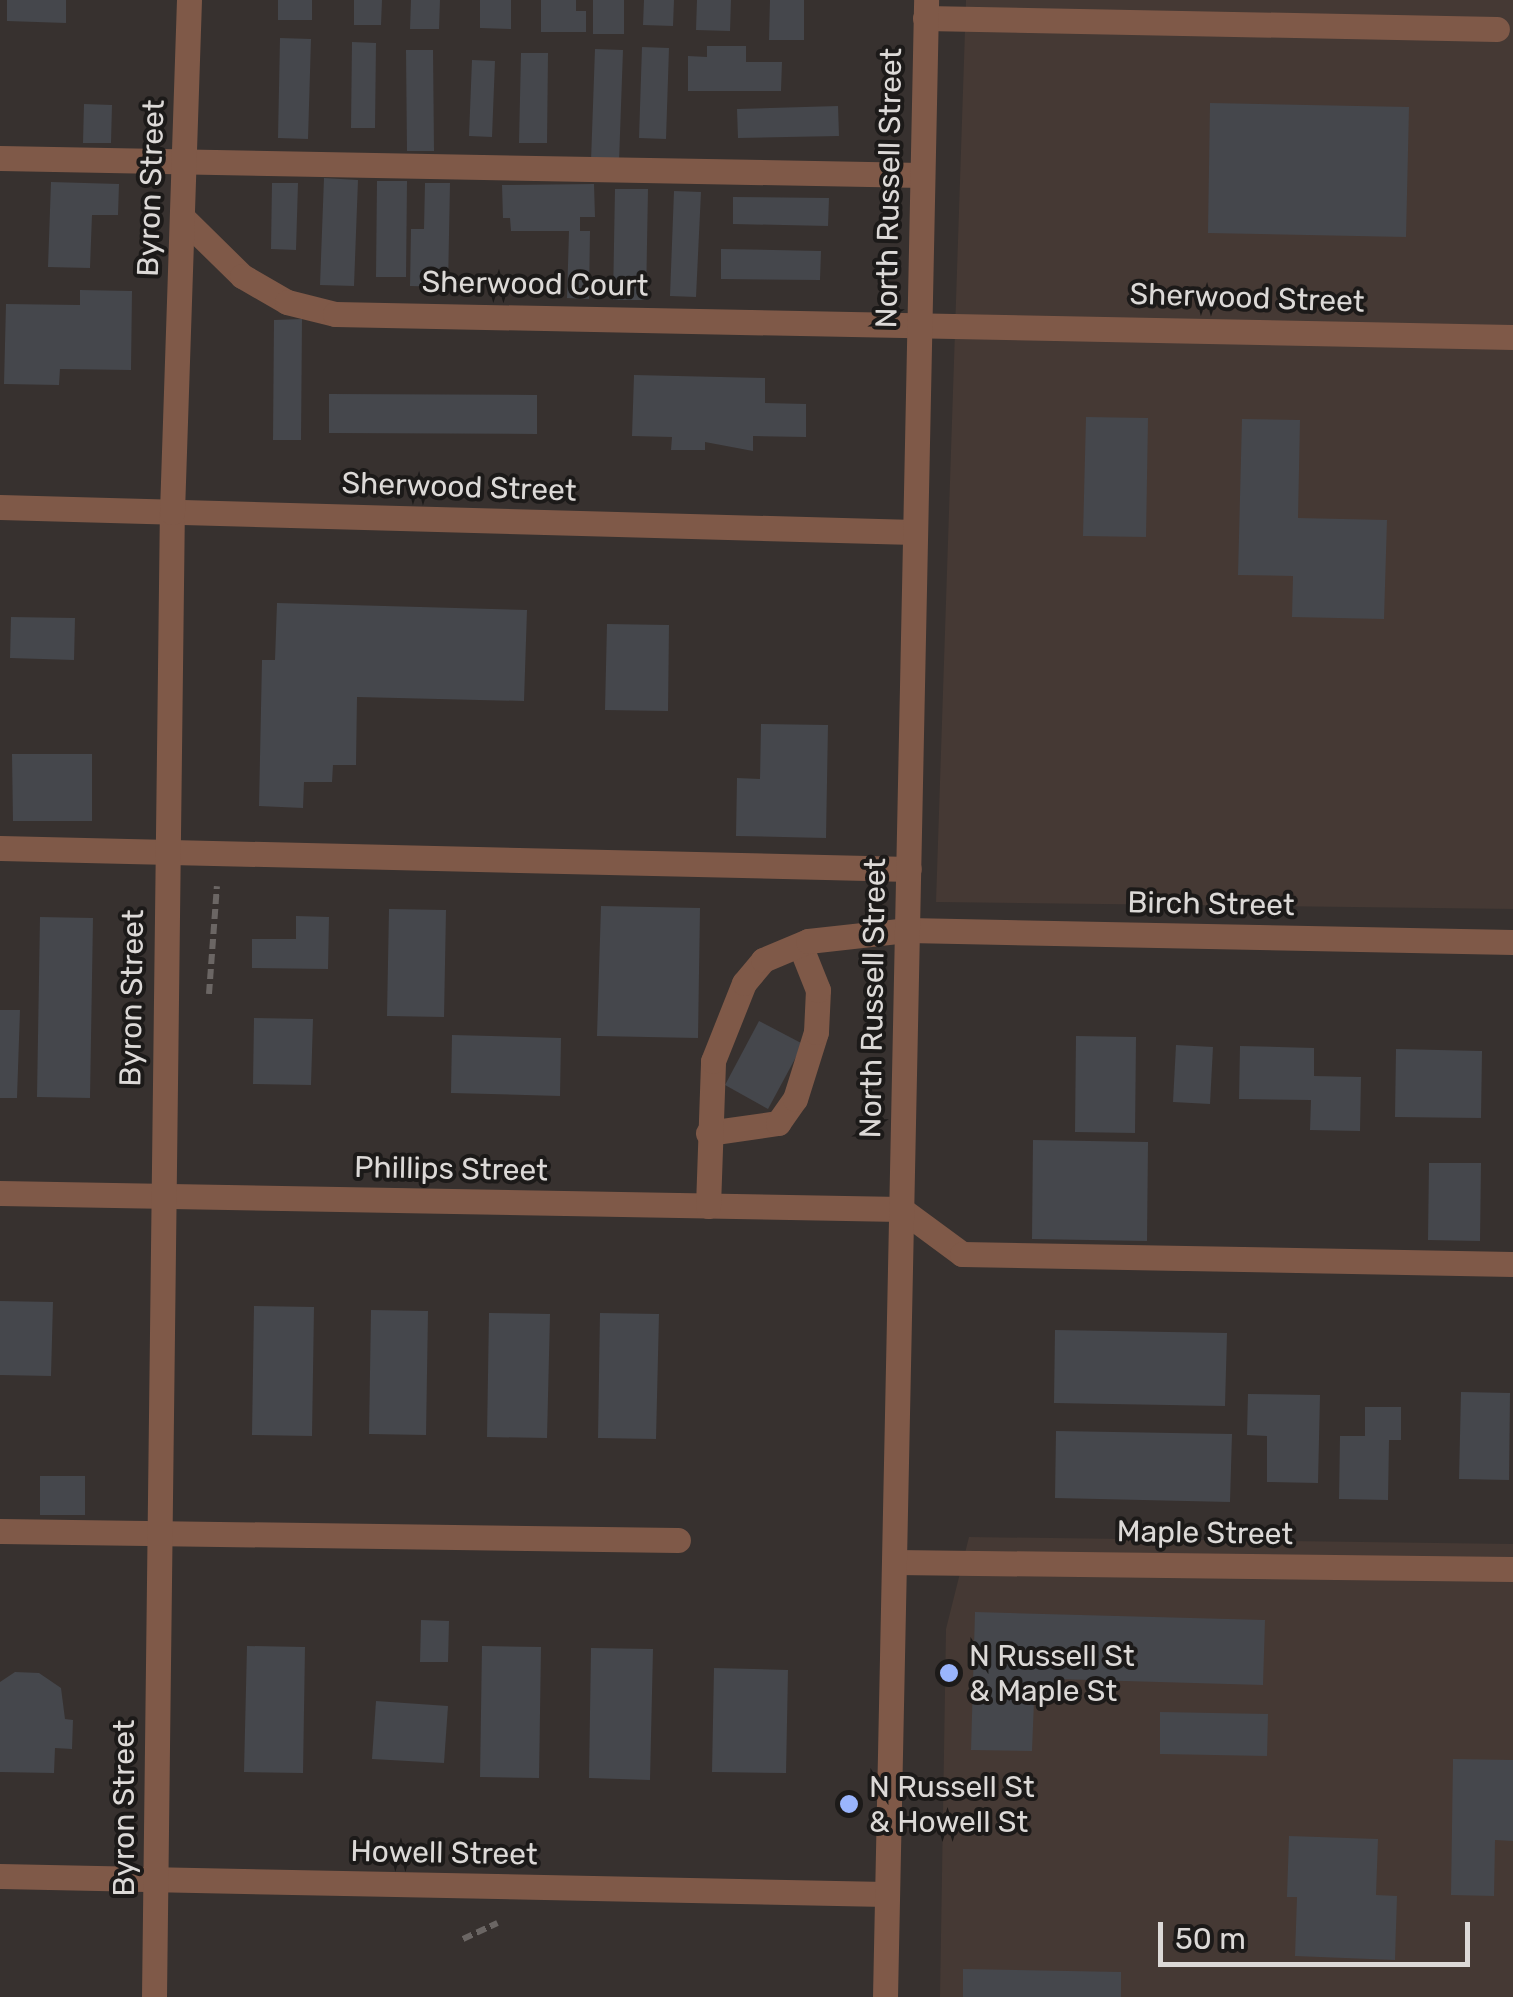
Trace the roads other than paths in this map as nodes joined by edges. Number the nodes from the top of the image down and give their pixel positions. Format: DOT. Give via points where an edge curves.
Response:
graph roads {
  1 [pos="189,0"];
  2 [pos="926,9"];
  3 [pos="1498,30"];
  4 [pos="0,158"];
  5 [pos="185,162"];
  6 [pos="922,175"];
  7 [pos="183,218"];
  8 [pos="918,322"];
  9 [pos="1513,337"];
  10 [pos="0,507"];
  11 [pos="172,512"];
  12 [pos="915,532"];
  13 [pos="0,848"];
  14 [pos="166,851"];
  15 [pos="909,869"];
  16 [pos="908,930"];
  17 [pos="1513,942"];
  18 [pos="800,945"];
  19 [pos="708,1133"];
  20 [pos="0,1193"];
  21 [pos="161,1196"];
  22 [pos="708,1206"];
  23 [pos="901,1209"];
  24 [pos="1513,1264"];
  25 [pos="0,1531"];
  26 [pos="158,1534"];
  27 [pos="678,1540"];
  28 [pos="896,1562"];
  29 [pos="1513,1569"];
  30 [pos="0,1876"];
  31 [pos="156,1879"];
  32 [pos="886,1894"];
  33 [pos="154,1997"];
  34 [pos="885,1997"];
  1 -- 5 [label="street, Byron Street"];
  2 -- 3 [label="street"];
  2 -- 6 [label="street, North Russell Street"];
  4 -- 5 [label="street"];
  5 -- 6 [label="street"];
  5 -- 7 [label="street, Byron Street"];
  6 -- 8 [label="street, North Russell Street"];
  7 -- 8 [label="street, Sherwood Court" via="242,276 287,302 335,314"];
  7 -- 11 [label="street, Byron Street"];
  8 -- 9 [label="street, Sherwood Street"];
  8 -- 12 [label="street, North Russell Street"];
  10 -- 11 [label="street, Sherwood Street"];
  11 -- 12 [label="street, Sherwood Street"];
  11 -- 14 [label="street, Byron Street"];
  12 -- 15 [label="street, North Russell Street"];
  13 -- 14 [label="street"];
  14 -- 15 [label="street"];
  14 -- 21 [label="street, Byron Street"];
  15 -- 16 [label="street, North Russell Street"];
  16 -- 17 [label="street, Birch Street"];
  16 -- 18 [label="street, Birch Street"];
  16 -- 23 [label="street, North Russell Street"];
  18 -- 19 [label="street, Birch Street" via="763,960 744,983 713,1061"];
  18 -- 19 [label="street" via="817,1004 816,1032 795,1098 778,1123"];
  19 -- 22 [label="street, Birch Street"];
  20 -- 21 [label="street, Phillips Street"];
  21 -- 22 [label="street, Phillips Street"];
  21 -- 26 [label="street, Byron Street"];
  22 -- 23 [label="street, Phillips Street"];
  23 -- 24 [label="street" via="962,1254"];
  23 -- 28 [label="street, North Russell Street"];
  25 -- 26 [label="street"];
  26 -- 27 [label="street"];
  26 -- 31 [label="street, Byron Street"];
  28 -- 29 [label="street, Maple Street"];
  28 -- 32 [label="street, North Russell Street"];
  30 -- 31 [label="street, Howell Street"];
  31 -- 32 [label="street, Howell Street"];
  31 -- 33 [label="street, Byron Street"];
  32 -- 34 [label="street, North Russell Street"];
}
